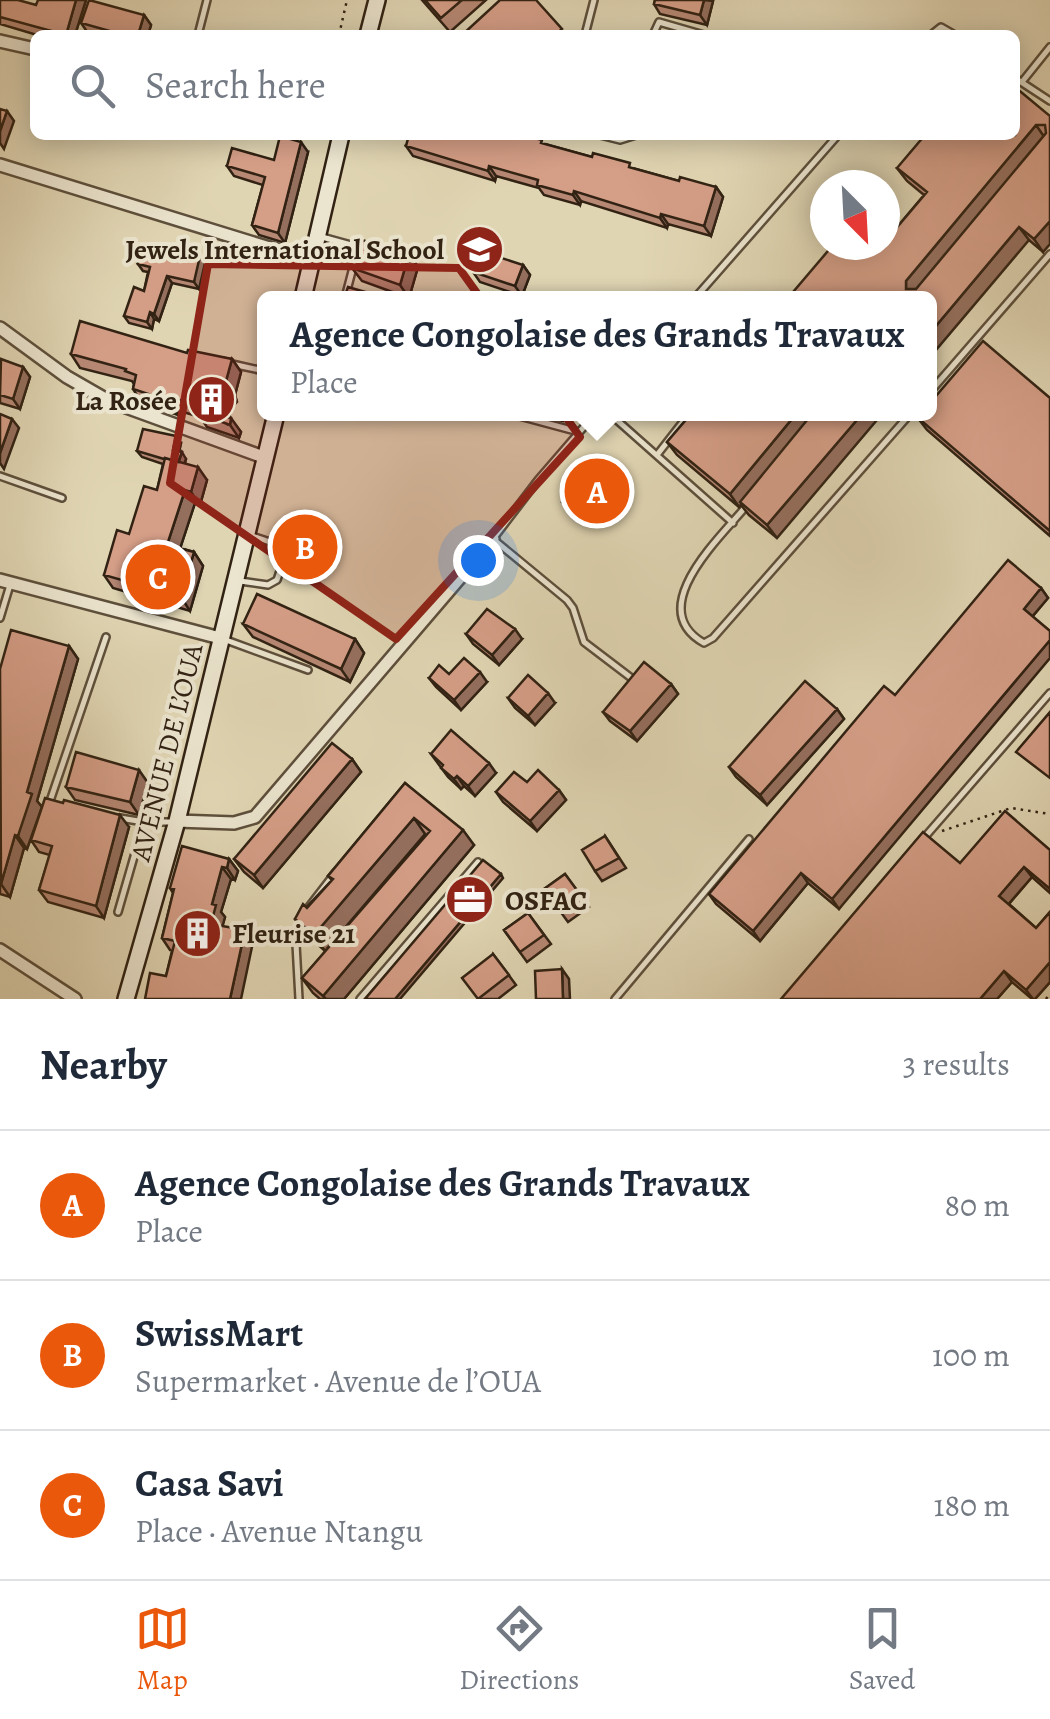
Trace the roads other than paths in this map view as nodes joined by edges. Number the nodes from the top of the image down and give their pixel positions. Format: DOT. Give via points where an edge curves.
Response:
graph roads {
  1 [pos="207,0"];
  2 [pos="377,0"];
  3 [pos="594,0"];
  4 [pos="199,30"];
  5 [pos="369,30"];
  6 [pos="586,30"];
  7 [pos="655,30"];
  8 [pos="687,30"];
  9 [pos="0,41"];
  10 [pos="1050,47"];
  11 [pos="30,48"];
  12 [pos="1022,82"];
  13 [pos="1050,101"];
  14 [pos="340,140"];
  15 [pos="834,140"];
  16 [pos="0,165"];
  17 [pos="318,236"];
  18 [pos="1050,254"];
  19 [pos="312,261"];
  20 [pos="305,291"];
  21 [pos="347,291"];
  22 [pos="701,291"];
  23 [pos="0,328"];
  24 [pos="216,360"];
  25 [pos="257,370"];
  26 [pos="937,384"];
  27 [pos="274,421"];
  28 [pos="538,421"];
  29 [pos="589,421"];
  30 [pos="618,421"];
  31 [pos="684,421"];
  32 [pos="904,421"];
  33 [pos="579,432"];
  34 [pos="657,455"];
  35 [pos="266,458"];
  36 [pos="0,476"];
  37 [pos="757,494"];
  38 [pos="62,498"];
  39 [pos="733,523"];
  40 [pos="246,534"];
  41 [pos="493,539"];
  42 [pos="235,580"];
  43 [pos="5,581"];
  44 [pos="0,618"];
  45 [pos="106,637"];
  46 [pos="220,638"];
  47 [pos="308,670"];
  48 [pos="630,678"];
  49 [pos="1050,693"];
  50 [pos="50,800"];
  51 [pos="68,805"];
  52 [pos="115,817"];
  53 [pos="44,818"];
  54 [pos="144,822"];
  55 [pos="177,822"];
  56 [pos="749,839"];
  57 [pos="922,840"];
  58 [pos="478,862"];
  59 [pos="342,864"];
  60 [pos="118,912"];
  61 [pos="0,950"];
  62 [pos="311,982"];
  63 [pos="130,995"];
  64 [pos="299,998"];
  65 [pos="75,999"];
  66 [pos="360,999"];
  67 [pos="615,999"];
  1 -- 4 [label="lane"];
  2 -- 5 [label="main road"];
  3 -- 6 [label="lane"];
  7 -- 8 [label="lane" via="659,22"];
  9 -- 11 [label="street"];
  10 -- 12 [label="lane"];
  12 -- 13 [label="lane"];
  14 -- 17 [label="main road"];
  15 -- 22 [label="lane"];
  16 -- 19 [label="street"];
  17 -- 19 [label="main road"];
  17 -- 21 [label="lane" via="355,248"];
  18 -- 26 [label="lane"];
  19 -- 20 [label="main road"];
  23 -- 35 [label="street" via="107,400"];
  24 -- 25 [label="lane"];
  27 -- 35 [label="main road, AVENUE DE L’OUA"];
  28 -- 33 [label="lane"];
  29 -- 33 [label="lane"];
  30 -- 34 [label="lane"];
  31 -- 34 [label="lane"];
  32 -- 39 [label="lane" via="704,643 685,624 684,583"];
  33 -- 41 [label="lane"];
  34 -- 39 [label="lane"];
  35 -- 40 [label="main road, AVENUE DE L’OUA"];
  36 -- 38 [label="lane"];
  37 -- 39 [label="lane"];
  40 -- 42 [label="main road, AVENUE DE L’OUA"];
  40 -- 42 [label="lane" via="286,553 272,584"];
  41 -- 48 [label="lane" via="567,600 584,642"];
  41 -- 55 [label="street" via="254,818"];
  42 -- 46 [label="main road, AVENUE DE L’OUA"];
  43 -- 44 [label="lane"];
  43 -- 46 [label="street"];
  45 -- 50 [label="lane"];
  46 -- 47 [label="lane"];
  46 -- 55 [label="main road, AVENUE DE L’OUA"];
  49 -- 57 [label="lane"];
  50 -- 51 [label="lane"];
  50 -- 53 [label="lane"];
  52 -- 54 [label="lane"];
  54 -- 55 [label="lane"];
  54 -- 60 [label="lane"];
  55 -- 63 [label="main road, AVENUE DE L’OUA"];
  56 -- 67 [label="lane"];
  58 -- 66 [label="lane"];
  59 -- 64 [label="lane" via="308,908 298,934"];
  61 -- 65 [label="street"];
  62 -- 64 [label="lane"];
}
